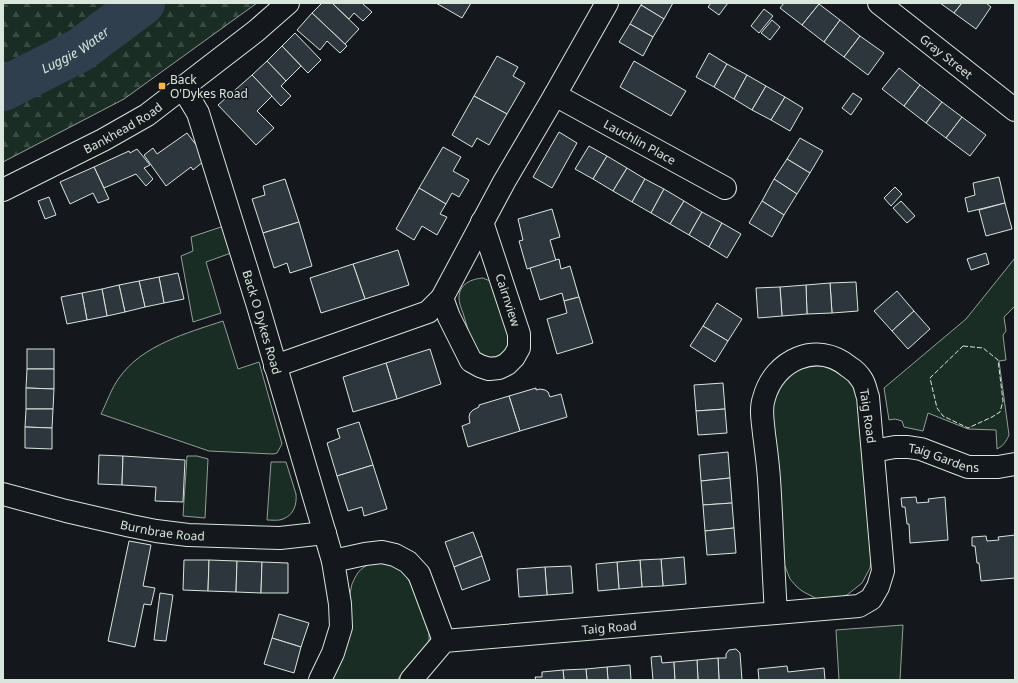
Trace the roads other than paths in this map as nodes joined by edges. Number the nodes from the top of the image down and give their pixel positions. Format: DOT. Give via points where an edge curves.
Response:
graph roads {
  1 [pos="288,3"];
  2 [pos="607,3"];
  3 [pos="879,3"];
  4 [pos="183,88"];
  5 [pos="556,94"];
  6 [pos="1015,110"];
  7 [pos="725,188"];
  8 [pos="3,190"];
  9 [pos="482,222"];
  10 [pos="442,298"];
  11 [pos="275,366"];
  12 [pos="873,451"];
  13 [pos="1015,464"];
  14 [pos="3,494"];
  15 [pos="326,533"];
  16 [pos="333,560"];
  17 [pos="776,613"];
  18 [pos="444,642"];
  19 [pos="320,680"];
  20 [pos="411,680"];
  1 -- 4 [label="street, Bankhead Road"];
  2 -- 5 [label="street"];
  3 -- 6 [label="street, Gray Street"];
  4 -- 8 [label="street, Bankhead Road" via="147,115 110,136"];
  4 -- 11 [label="street, Back O Dykes Road" via="198,113"];
  5 -- 7 [label="street, Lauchlin Place"];
  5 -- 9 [label="street"];
  9 -- 10 [label="street"];
  9 -- 10 [label="street, Cairnview" via="519,334 519,348 514,357 499,368 489,369 472,361"];
  10 -- 11 [label="street" via="428,312"];
  11 -- 15 [label="street, Back O Dykes Road"];
  12 -- 13 [label="street, Taig Gardens" via="895,447 921,449 968,467"];
  12 -- 17 [label="street, Taig Road" via="883,571 871,599 859,606"];
  12 -- 17 [label="street, Taig Road" via="868,397 863,380 843,361 813,354 796,359 786,364 768,385 763,399 762,415 769,479"];
  14 -- 15 [label="street, Burnbrae Road" via="131,526 188,535 280,538"];
  15 -- 16 [label="street, Back O Dykes Road"];
  16 -- 18 [label="street" via="382,552 408,562 419,574"];
  16 -- 19 [label="street, Back O Dykes Road" via="341,627 333,653"];
  17 -- 18 [label="street, Taig Road"];
  18 -- 20 [label="street"];
}
